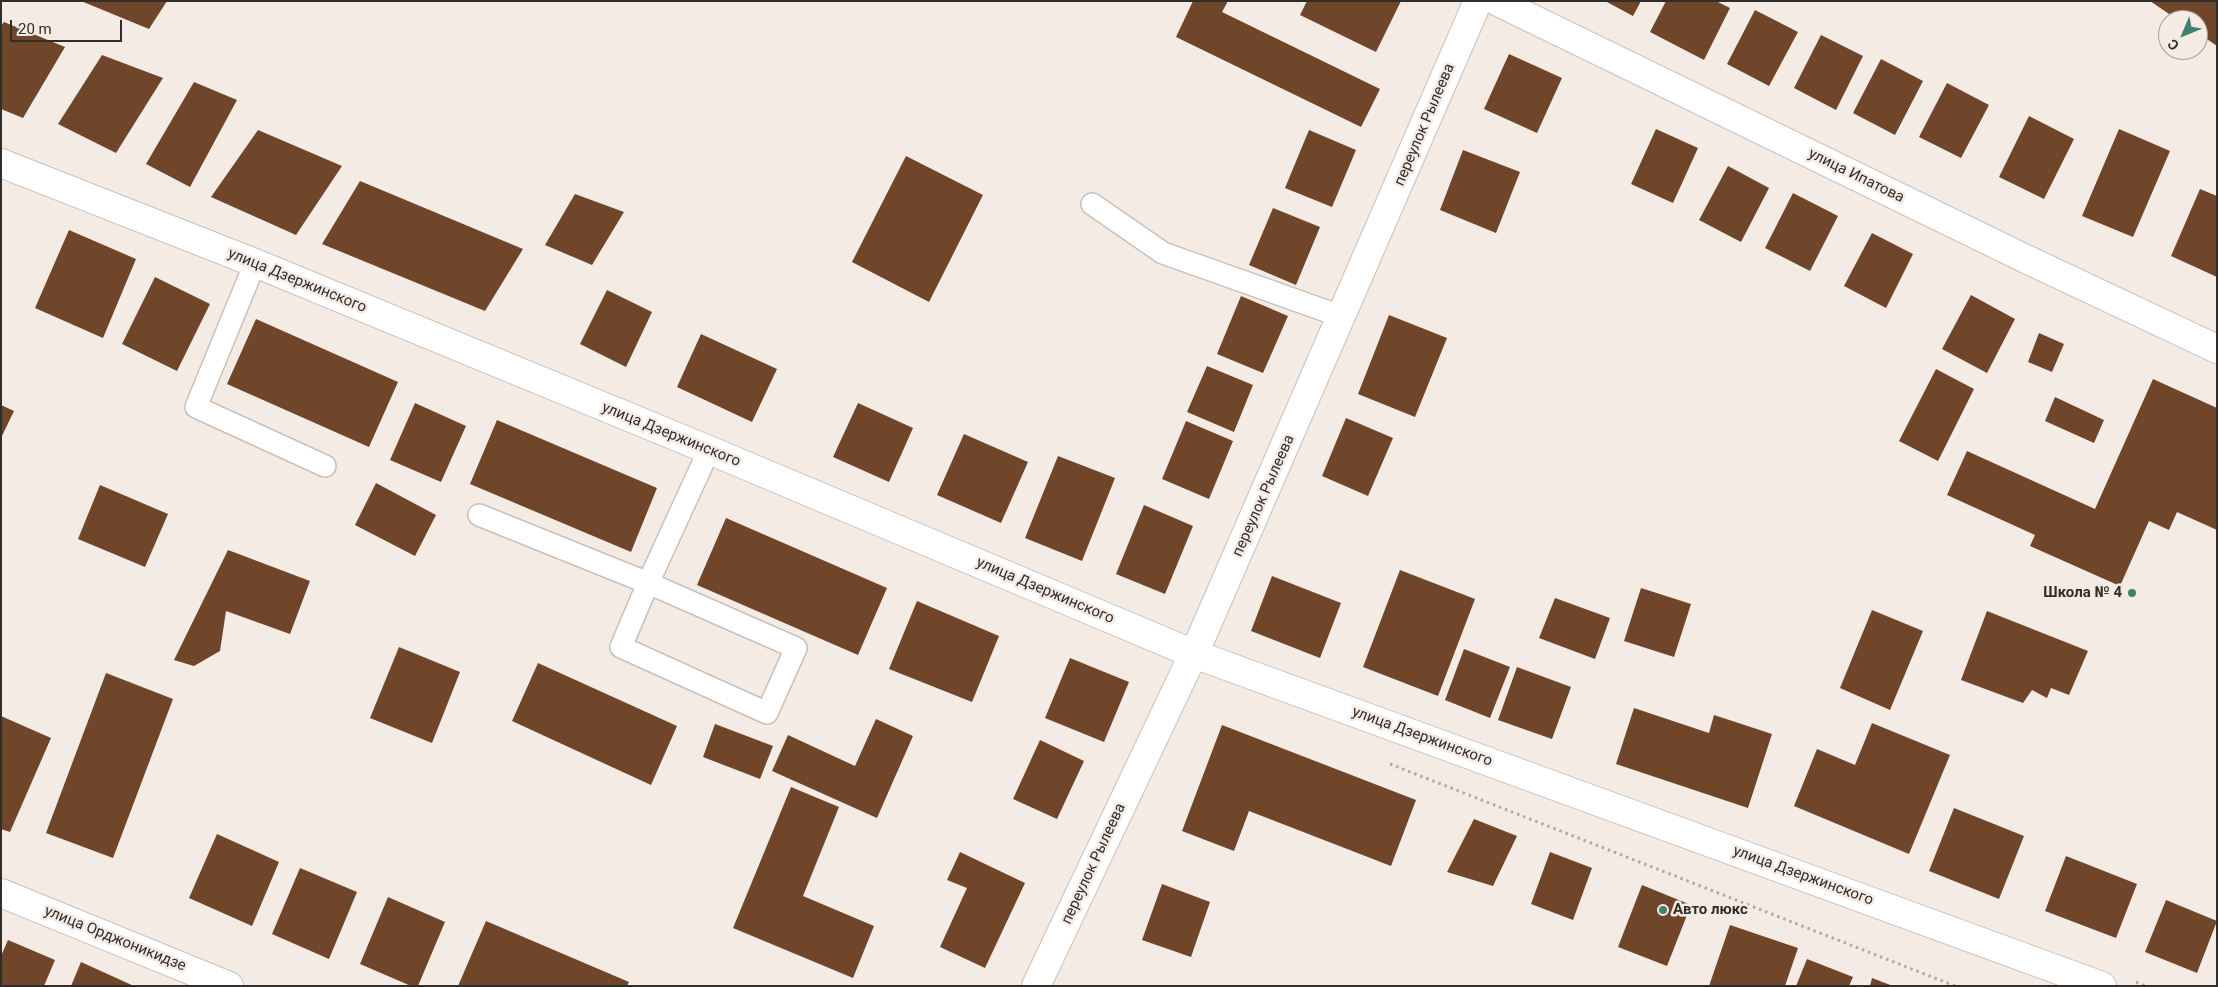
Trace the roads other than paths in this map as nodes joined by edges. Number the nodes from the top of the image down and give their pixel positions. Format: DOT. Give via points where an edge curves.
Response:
graph roads {
  1 [pos="1478,1"];
  2 [pos="1496,1"];
  3 [pos="1,163"];
  4 [pos="1092,204"];
  5 [pos="255,263"];
  6 [pos="1342,317"];
  7 [pos="2217,349"];
  8 [pos="709,450"];
  9 [pos="325,466"];
  10 [pos="479,515"];
  11 [pos="648,583"];
  12 [pos="1194,654"];
  13 [pos="1,892"];
  14 [pos="229,986"];
  15 [pos="1036,986"];
  16 [pos="2102,986"];
  1 -- 6 [label="street, переулок Рылеева"];
  2 -- 7 [label="street, улица Ипатова"];
  3 -- 5 [label="street, улица Дзержинского"];
  4 -- 6 [label="lane" via="1163,253"];
  5 -- 8 [label="street, улица Дзержинского"];
  5 -- 9 [label="lane" via="196,407"];
  6 -- 12 [label="street, переулок Рылеева"];
  8 -- 11 [label="lane"];
  8 -- 12 [label="street, улица Дзержинского"];
  10 -- 11 [label="lane"];
  11 -- 11 [label="lane" via="621,647 767,714 796,648"];
  12 -- 15 [label="street, переулок Рылеева"];
  12 -- 16 [label="street, улица Дзержинского"];
  13 -- 14 [label="street, улица Орджоникидзе"];
}
